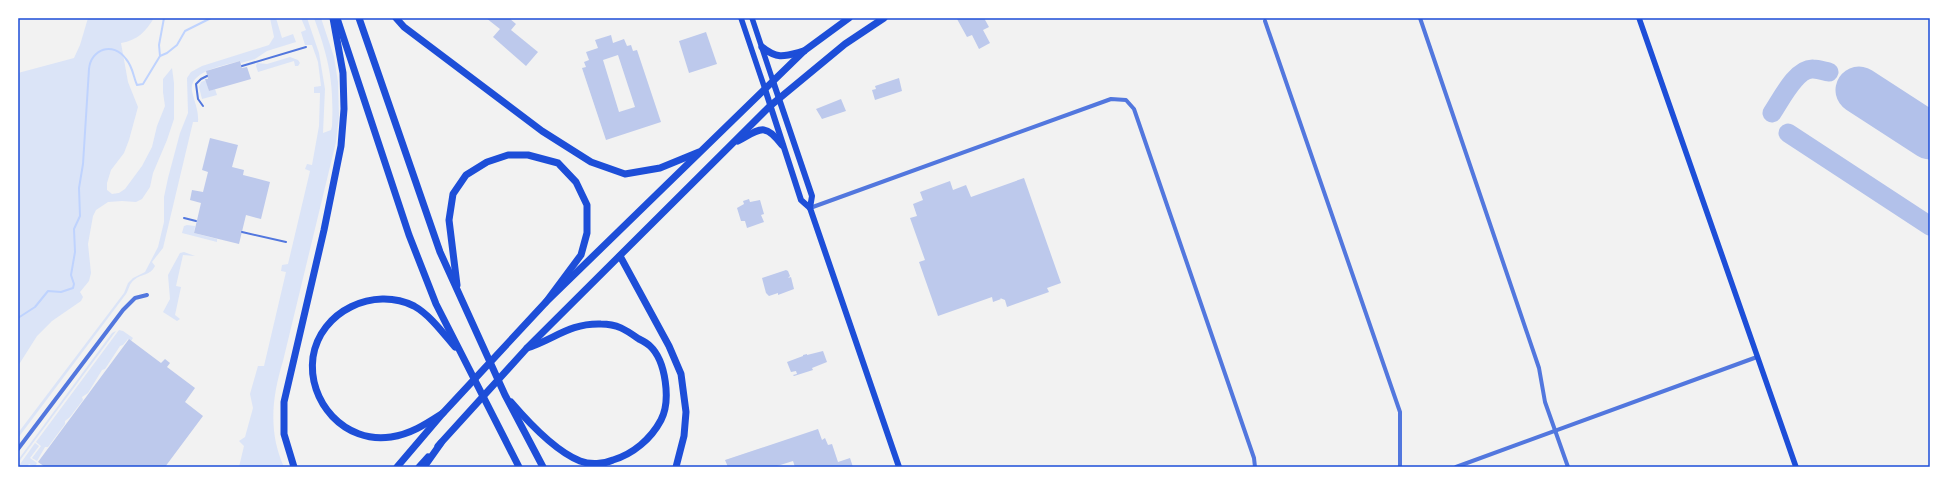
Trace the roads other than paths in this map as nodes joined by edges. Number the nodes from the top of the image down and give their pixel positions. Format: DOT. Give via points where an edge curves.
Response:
graph roads {
  1 [pos="333,18"];
  2 [pos="337,18"];
  3 [pos="360,18"];
  4 [pos="396,18"];
  5 [pos="741,18"];
  6 [pos="752,18"];
  7 [pos="849,18"];
  8 [pos="884,18"];
  9 [pos="1420,18"];
  10 [pos="1639,18"];
  11 [pos="1264,19"];
  12 [pos="762,47"];
  13 [pos="306,48"];
  14 [pos="804,51"];
  15 [pos="242,66"];
  16 [pos="207,76"];
  17 [pos="773,81"];
  18 [pos="765,89"];
  19 [pos="780,97"];
  20 [pos="203,106"];
  21 [pos="770,106"];
  22 [pos="731,144"];
  23 [pos="782,145"];
  24 [pos="699,152"];
  25 [pos="810,208"];
  26 [pos="184,218"];
  27 [pos="196,221"];
  28 [pos="242,232"];
  29 [pos="286,242"];
  30 [pos="620,256"];
  31 [pos="147,295"];
  32 [pos="458,295"];
  33 [pos="546,302"];
  34 [pos="525,350"];
  35 [pos="462,355"];
  36 [pos="1758,357"];
  37 [pos="505,395"];
  38 [pos="445,411"];
  39 [pos="1555,432"];
  40 [pos="441,443"];
  41 [pos="18,449"];
  42 [pos="294,467"];
  43 [pos="397,467"];
  44 [pos="419,467"];
  45 [pos="424,467"];
  46 [pos="519,467"];
  47 [pos="543,467"];
  48 [pos="676,467"];
  49 [pos="899,467"];
  50 [pos="1255,467"];
  51 [pos="1400,467"];
  52 [pos="1456,467"];
  53 [pos="1568,467"];
  54 [pos="1796,467"];
  1 -- 42 [label="highway" via="343,73 342,131 324,230 284,402 284,434"];
  2 -- 35 [label="highway" via="409,235 436,304"];
  3 -- 32 [label="highway" via="427,218"];
  4 -- 24 [label="highway" via="404,27 542,131 591,162 625,174 660,168"];
  5 -- 18 [label="main road"];
  6 -- 12 [label="main road"];
  7 -- 14 [label="highway"];
  8 -- 19 [label="highway" via="845,44"];
  9 -- 39 [label="street" via="1538,368"];
  10 -- 36 [label="main road"];
  11 -- 51 [label="street" via="1400,412"];
  12 -- 14 [label="highway" via="775,56"];
  12 -- 17 [label="main road"];
  13 -- 15 [label="lane"];
  14 -- 17 [label="highway"];
  16 -- 20 [label="lane" via="196,84 198,99"];
  17 -- 18 [label="highway"];
  17 -- 19 [label="main road"];
  18 -- 21 [label="main road"];
  18 -- 24 [label="highway"];
  19 -- 21 [label="highway"];
  19 -- 25 [label="main road" via="812,196"];
  21 -- 22 [label="highway"];
  21 -- 23 [label="main road"];
  22 -- 23 [label="highway" via="766,129 774,134"];
  22 -- 30 [label="highway"];
  23 -- 25 [label="main road" via="801,200"];
  24 -- 33 [label="highway"];
  25 -- 49 [label="main road"];
  25 -- 50 [label="street" via="1111,99 1126,100 1134,109"];
  26 -- 27 [label="lane"];
  28 -- 29 [label="lane"];
  30 -- 34 [label="highway"];
  30 -- 48 [label="highway" via="681,374 686,412 684,436"];
  31 -- 41 [label="street" via="135,298 122,310"];
  32 -- 33 [label="highway" via="449,220 453,194 466,175 487,162 508,155 528,155 558,163 576,182 587,205 587,233 581,255"];
  32 -- 37 [label="highway"];
  33 -- 38 [label="highway"];
  34 -- 37 [label="highway" via="576,326 601,324 622,327 651,347 663,370 666,396 661,420 648,438 627,456 603,464 581,462 560,449 532,425"];
  34 -- 40 [label="highway"];
  35 -- 38 [label="highway" via="425,315 414,307 400,301 385,299 356,304 339,314 327,325 318,340 313,356 312,372 319,399 330,414 345,427 360,435 390,438 405,434 418,429"];
  35 -- 46 [label="highway"];
  36 -- 39 [label="street"];
  36 -- 54 [label="main road"];
  37 -- 47 [label="highway"];
  38 -- 43 [label="highway"];
  39 -- 52 [label="street"];
  39 -- 53 [label="street"];
  40 -- 44 [label="highway"];
  40 -- 45 [label="highway"];
}
